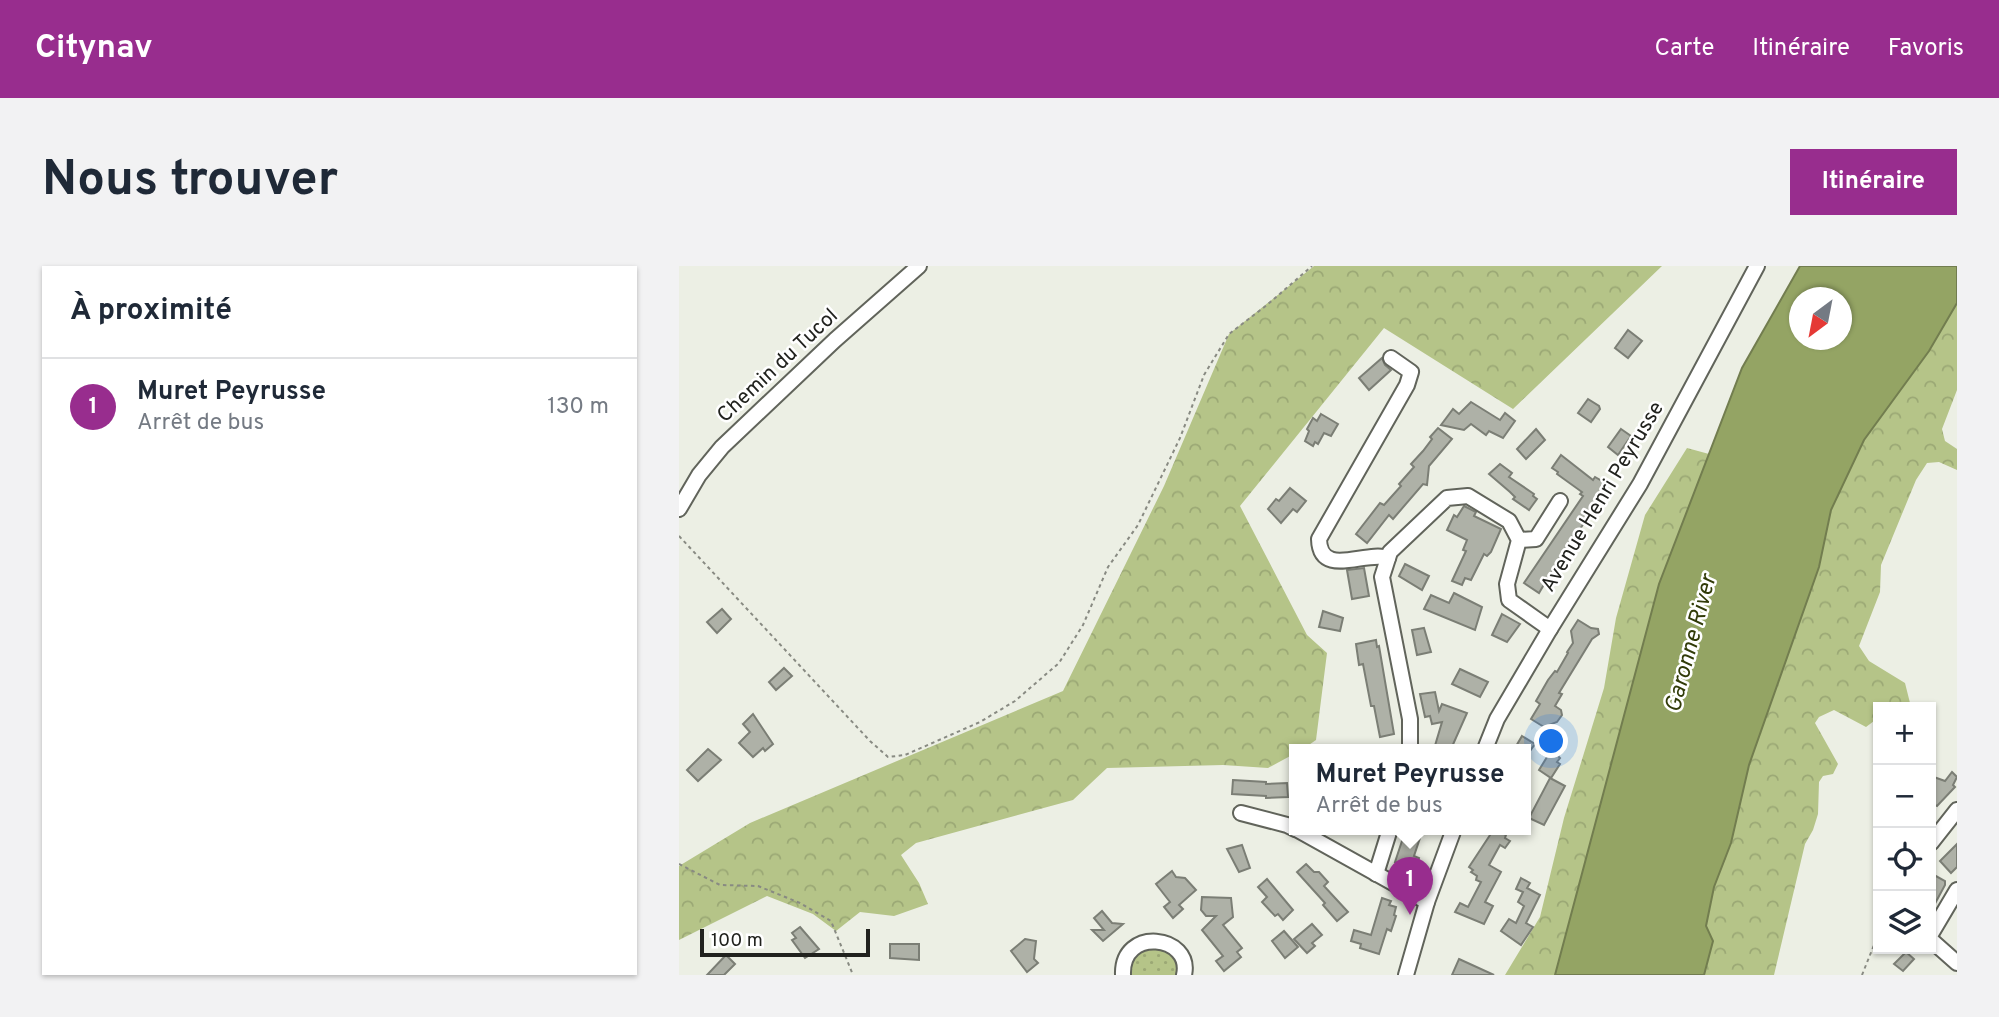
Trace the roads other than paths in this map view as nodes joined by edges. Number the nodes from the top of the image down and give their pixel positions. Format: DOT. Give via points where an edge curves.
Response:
graph roads {
  1 [pos="919,266"];
  2 [pos="1757,266"];
  3 [pos="1391,358"];
  4 [pos="1560,501"];
  5 [pos="679,509"];
  6 [pos="1519,540"];
  7 [pos="1388,558"];
  8 [pos="1550,629"];
  9 [pos="1410,744"];
  10 [pos="1487,744"];
  11 [pos="1957,810"];
  12 [pos="1241,813"];
  13 [pos="1289,826"];
  14 [pos="1306,835"];
  15 [pos="1388,835"];
  16 [pos="1452,835"];
  17 [pos="1936,836"];
  18 [pos="1376,874"];
  19 [pos="1957,890"];
  20 [pos="1427,902"];
  21 [pos="1936,926"];
  22 [pos="1936,944"];
  23 [pos="1957,963"];
  24 [pos="1123,975"];
  25 [pos="1184,975"];
  26 [pos="1406,975"];
  1 -- 5 [label="street, Chemin du Tucol" via="722,447"];
  2 -- 8 [label="street, Avenue Henri Peyrusse" via="1640,484"];
  3 -- 7 [label="street" via="1411,372 1407,385 1319,539 1325,556 1337,561"];
  4 -- 6 [label="street" via="1537,539"];
  6 -- 7 [label="street" via="1509,521 1468,496 1447,498"];
  6 -- 8 [label="street" via="1507,584 1509,600"];
  7 -- 9 [label="street" via="1382,577 1410,719"];
  8 -- 10 [label="street, Avenue Henri Peyrusse"];
  11 -- 17 [label="street"];
  12 -- 13 [label="street"];
  14 -- 18 [label="street"];
  15 -- 18 [label="street"];
  16 -- 20 [label="street"];
  18 -- 20 [label="street"];
  19 -- 21 [label="street"];
  20 -- 26 [label="street"];
  22 -- 23 [label="street"];
  24 -- 25 [label="street" via="1125,957 1140,943 1160,940 1177,950"];
}
